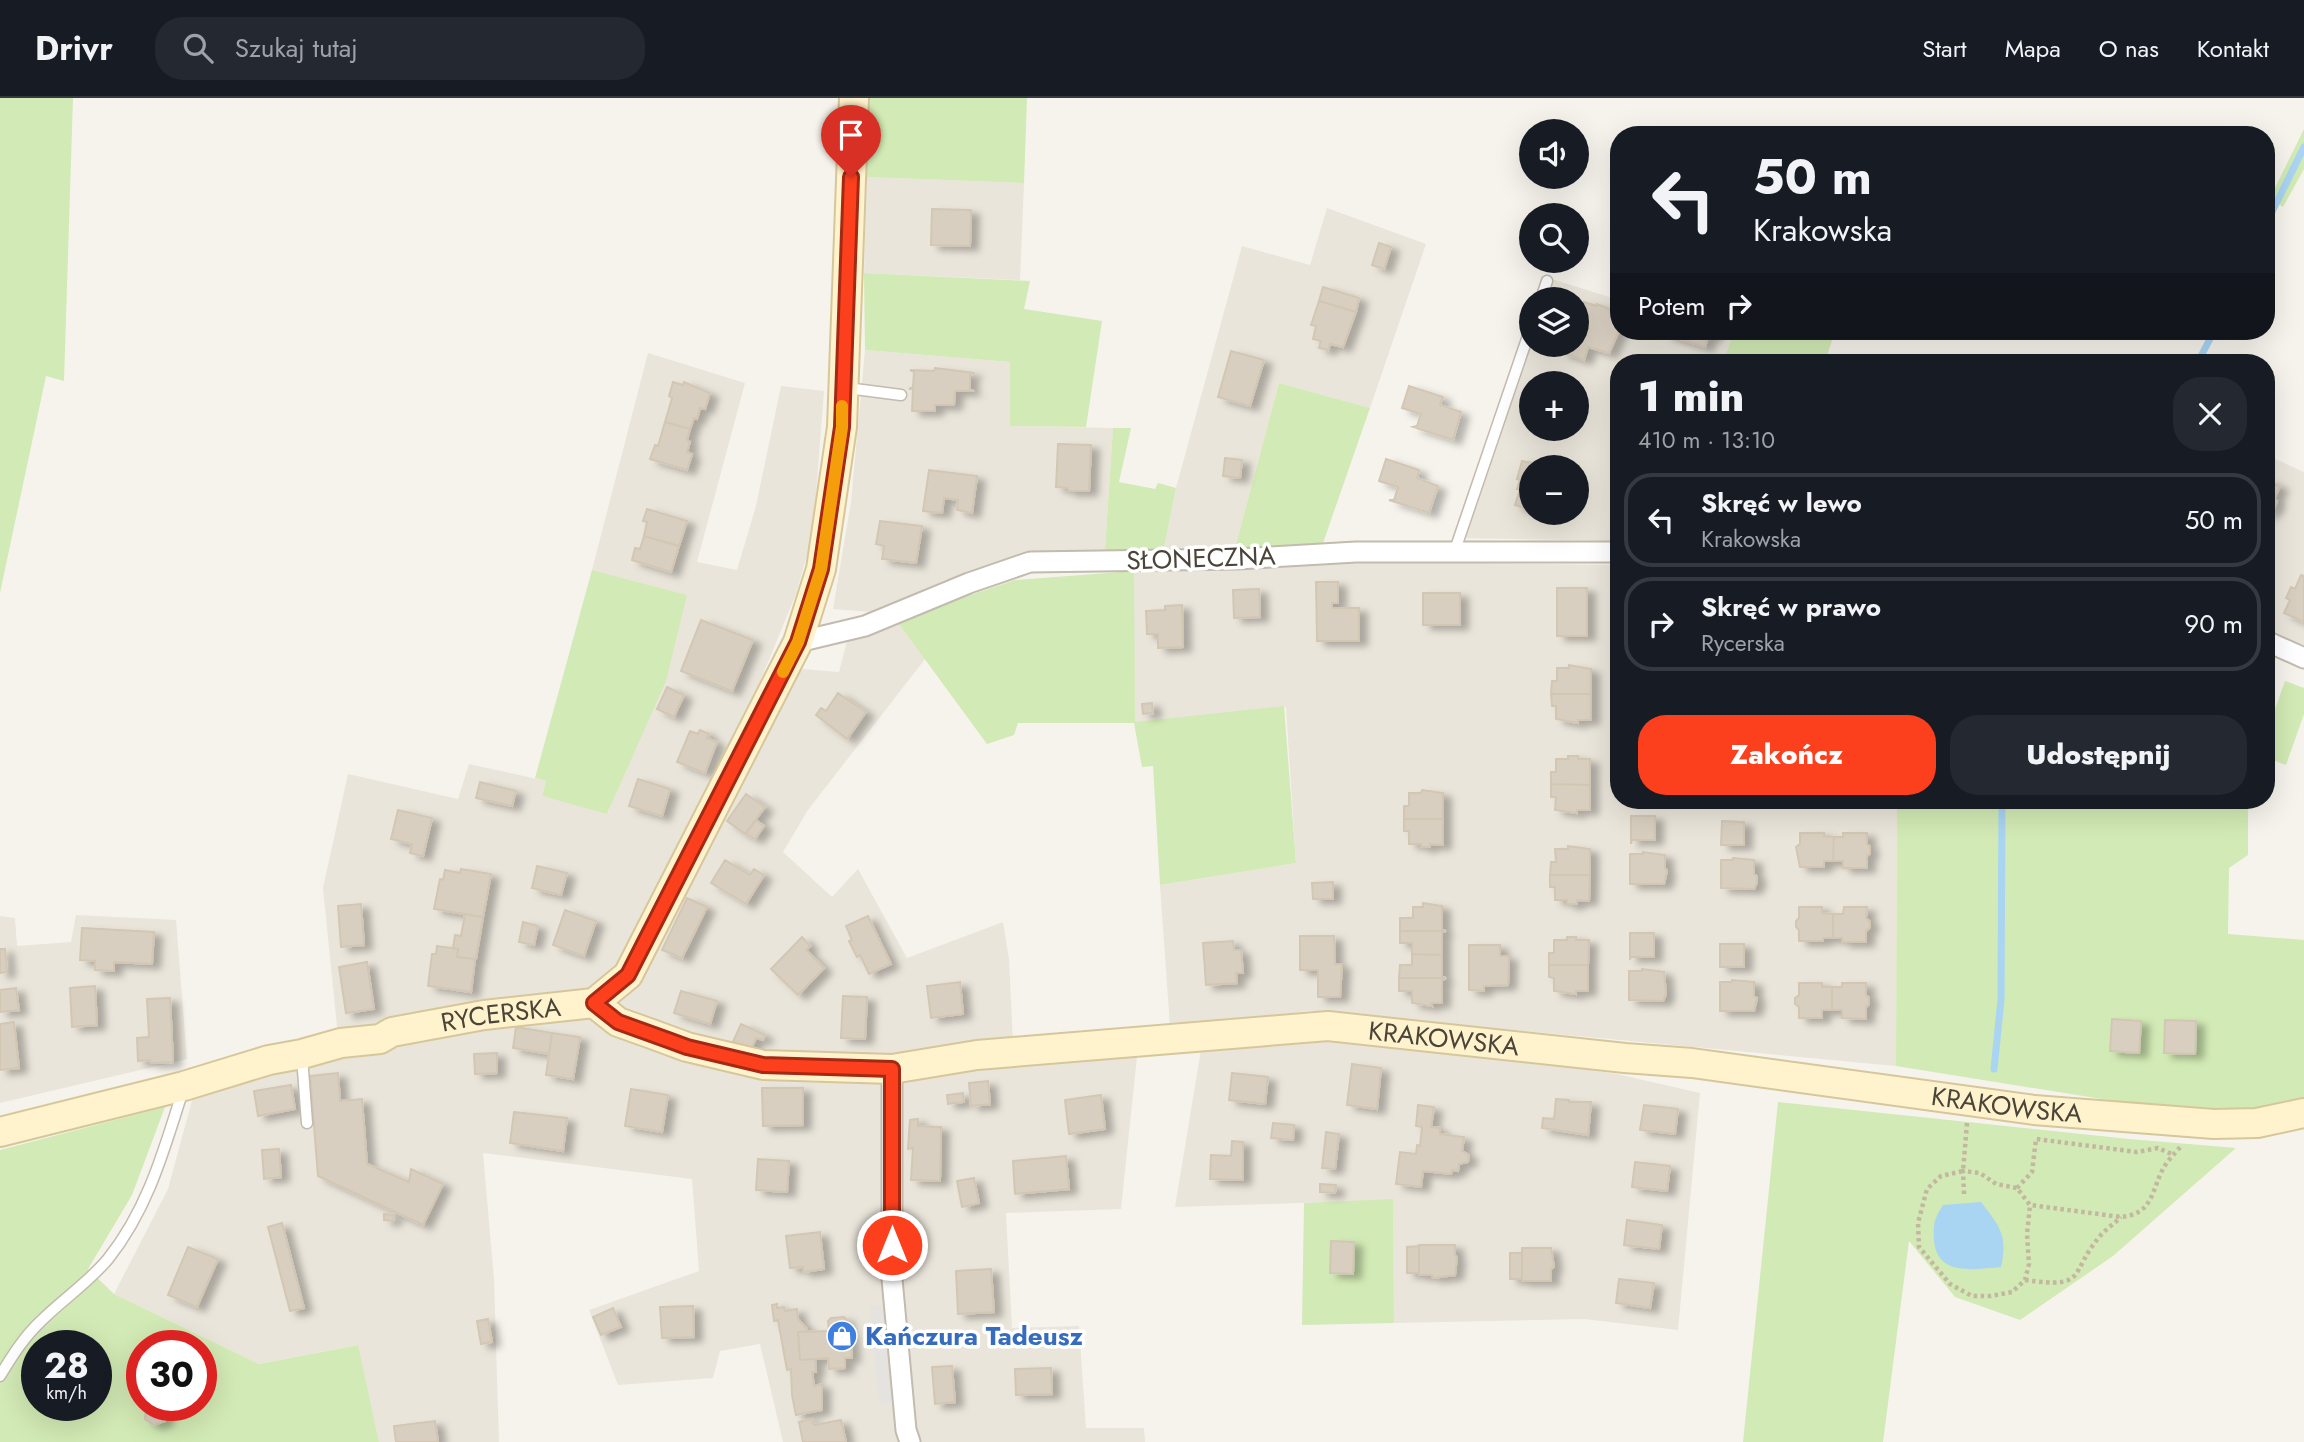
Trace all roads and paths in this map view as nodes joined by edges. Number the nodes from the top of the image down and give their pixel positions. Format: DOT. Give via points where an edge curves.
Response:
graph roads {
  1 [pos="854,98"];
  2 [pos="1547,281"];
  3 [pos="1545,287"];
  4 [pos="1521,357"];
  5 [pos="843,388"];
  6 [pos="901,396"];
  7 [pos="1455,550"];
  8 [pos="1610,552"];
  9 [pos="798,642"];
  10 [pos="2275,645"];
  11 [pos="2304,657"];
  12 [pos="594,1003"];
  13 [pos="302,1054"];
  14 [pos="892,1069"];
  15 [pos="184,1086"];
  16 [pos="2304,1113"];
  17 [pos="1979,1122"];
  18 [pos="307,1123"];
  19 [pos="1,1131"];
  20 [pos="2174,1139"];
  21 [pos="2174,1155"];
  22 [pos="1963,1171"];
  23 [pos="2017,1188"];
  24 [pos="1964,1194"];
  25 [pos="2030,1205"];
  26 [pos="2121,1217"];
  27 [pos="2025,1280"];
  28 [pos="0,1376"];
  29 [pos="910,1442"];
  1 -- 5 [label="street, RYCERSKA"];
  2 -- 3 [label="lane"];
  4 -- 7 [label="lane"];
  5 -- 6 [label="lane"];
  5 -- 9 [label="street, RYCERSKA" via="842,427 821,569"];
  7 -- 8 [label="street, SŁONECZNA"];
  7 -- 9 [label="street, SŁONECZNA" via="1030,562 865,626"];
  9 -- 12 [label="street, RYCERSKA" via="628,975"];
  10 -- 11 [label="street"];
  12 -- 13 [label="street, RYCERSKA" via="392,1032 380,1039"];
  12 -- 14 [label="street, KRAKOWSKA" via="618,1022 687,1047 763,1065"];
  13 -- 15 [label="street, RYCERSKA"];
  13 -- 18 [label="lane"];
  14 -- 16 [label="street, KRAKOWSKA" via="977,1055 1328,1026 1716,1066 2047,1111 2214,1124 2257,1123"];
  14 -- 29 [label="street" via="892,1279"];
  15 -- 19 [label="street, RYCERSKA"];
  15 -- 28 [label="lane" via="156,1176 124,1238 26,1337"];
  17 -- 22 [label="path" via="1967,1120"];
  20 -- 21 [label="path" via="2187,1139"];
  21 -- 23 [label="path" via="2158,1148 2137,1152 2036,1139 2032,1172"];
  21 -- 26 [label="path" via="2144,1208"];
  22 -- 23 [label="path"];
  22 -- 24 [label="path"];
  22 -- 27 [label="path" via="1941,1176 1927,1189 1918,1223 1919,1247 1950,1284 1972,1296 2012,1292"];
  23 -- 25 [label="path"];
  25 -- 26 [label="path"];
  25 -- 27 [label="path"];
  26 -- 27 [label="path" via="2101,1235 2075,1278 2064,1282"];
}
